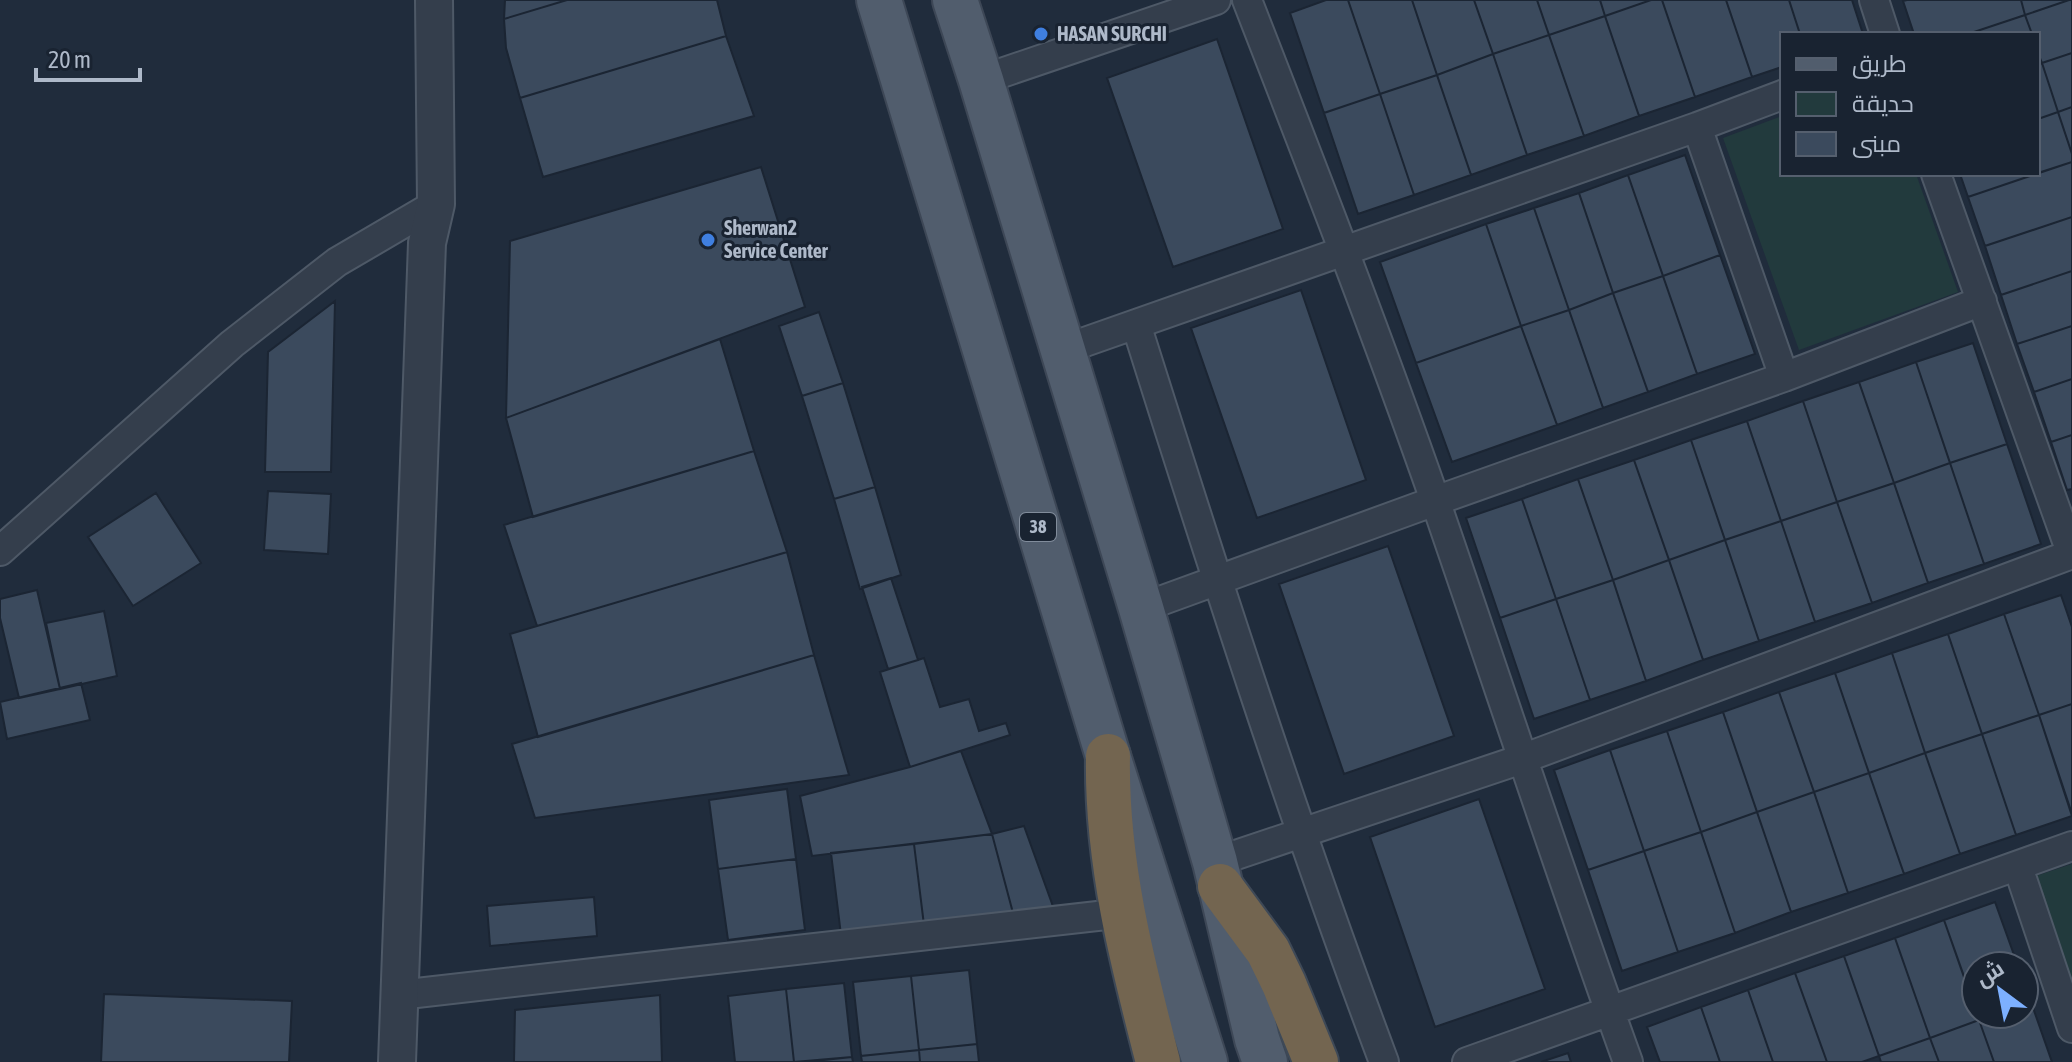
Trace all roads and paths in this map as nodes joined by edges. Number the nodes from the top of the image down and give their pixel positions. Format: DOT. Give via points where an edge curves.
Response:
graph roads {
  1 [pos="434,0"];
  2 [pos="879,0"];
  3 [pos="955,0"];
  4 [pos="1216,0"];
  5 [pos="1247,0"];
  6 [pos="1874,0"];
  7 [pos="1884,32"];
  8 [pos="981,80"];
  9 [pos="1780,96"];
  10 [pos="1697,127"];
  11 [pos="1937,176"];
  12 [pos="436,204"];
  13 [pos="1344,250"];
  14 [pos="1982,301"];
  15 [pos="1136,324"];
  16 [pos="1062,350"];
  17 [pos="1784,377"];
  18 [pos="1435,501"];
  19 [pos="0,551"];
  20 [pos="2072,554"];
  21 [pos="1216,580"];
  22 [pos="1141,608"];
  23 [pos="1108,756"];
  24 [pos="1522,759"];
  25 [pos="1301,832"];
  26 [pos="2072,846"];
  27 [pos="2018,867"];
  28 [pos="1218,874"];
  29 [pos="1124,913"];
  30 [pos="399,995"];
  31 [pos="1610,1011"];
  32 [pos="2072,1028"];
  33 [pos="397,1062"];
  34 [pos="1158,1062"];
  35 [pos="1205,1062"];
  36 [pos="1265,1062"];
  37 [pos="1316,1062"];
  38 [pos="1384,1062"];
  39 [pos="1467,1062"];
  40 [pos="1628,1062"];
  1 -- 12 [label="street"];
  2 -- 23 [label="main road, 38"];
  3 -- 8 [label="main road"];
  4 -- 8 [label="street"];
  5 -- 13 [label="street"];
  6 -- 7 [label="street"];
  8 -- 16 [label="main road"];
  9 -- 10 [label="street"];
  10 -- 13 [label="street"];
  10 -- 17 [label="street"];
  11 -- 14 [label="street"];
  12 -- 19 [label="street" via="337,262 232,344"];
  12 -- 30 [label="street" via="427,243"];
  13 -- 15 [label="street"];
  13 -- 18 [label="street"];
  14 -- 17 [label="street"];
  14 -- 20 [label="street"];
  15 -- 16 [label="street"];
  15 -- 21 [label="street"];
  16 -- 22 [label="main road"];
  17 -- 18 [label="street"];
  18 -- 21 [label="street"];
  18 -- 24 [label="street"];
  20 -- 24 [label="street"];
  21 -- 22 [label="street"];
  21 -- 25 [label="street"];
  22 -- 28 [label="main road"];
  23 -- 29 [label="highway" via="1107,799"];
  23 -- 35 [label="main road, 38"];
  24 -- 25 [label="street"];
  24 -- 31 [label="street"];
  25 -- 28 [label="street"];
  25 -- 38 [label="street"];
  26 -- 27 [label="street"];
  27 -- 31 [label="street"];
  27 -- 32 [label="street"];
  28 -- 36 [label="main road"];
  28 -- 37 [label="highway" via="1268,951"];
  29 -- 30 [label="street"];
  29 -- 34 [label="highway"];
  30 -- 33 [label="street"];
  31 -- 39 [label="street"];
  31 -- 40 [label="street"];
}
